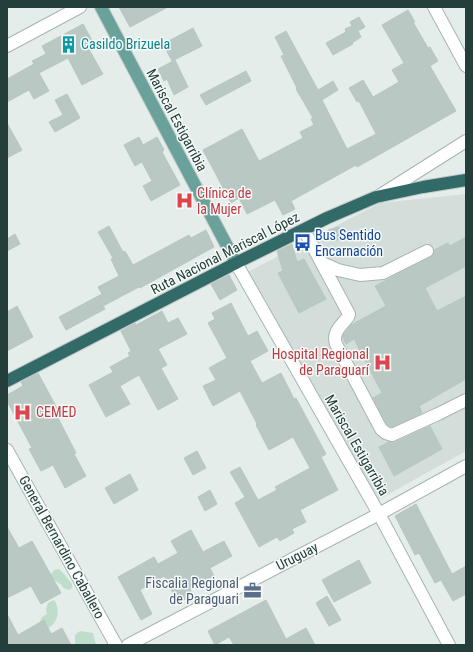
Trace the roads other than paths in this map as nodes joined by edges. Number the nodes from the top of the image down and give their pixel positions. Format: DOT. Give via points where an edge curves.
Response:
graph roads {
  1 [pos="80,7"];
  2 [pos="101,7"];
  3 [pos="434,7"];
  4 [pos="7,46"];
  5 [pos="466,66"];
  6 [pos="466,141"];
  7 [pos="466,180"];
  8 [pos="376,198"];
  9 [pos="304,230"];
  10 [pos="427,251"];
  11 [pos="236,262"];
  12 [pos="322,263"];
  13 [pos="7,381"];
  14 [pos="466,400"];
  15 [pos="7,450"];
  16 [pos="466,466"];
  17 [pos="379,514"];
  18 [pos="116,645"];
  19 [pos="128,645"];
  20 [pos="449,645"];
  1 -- 4 [label="street"];
  2 -- 11 [label="main road, Mariscal Estigarribia"];
  3 -- 5 [label="street"];
  6 -- 8 [label="street"];
  7 -- 8 [label="highway, Ruta Nacional Mariscal López"];
  8 -- 9 [label="highway, Ruta Nacional Mariscal López"];
  9 -- 11 [label="highway, Ruta Nacional Mariscal López"];
  9 -- 12 [label="street"];
  10 -- 12 [label="street" via="383,272 360,275"];
  11 -- 13 [label="highway, Ruta Nacional Mariscal López"];
  11 -- 17 [label="street, Mariscal Estigarribia"];
  12 -- 14 [label="street" via="348,314 335,334 336,344 381,429 392,435"];
  15 -- 18 [label="street, General Bernardino Caballero"];
  16 -- 17 [label="street, Uruguay"];
  17 -- 19 [label="street, Uruguay"];
  17 -- 20 [label="street, Mariscal Estigarribia"];
}
